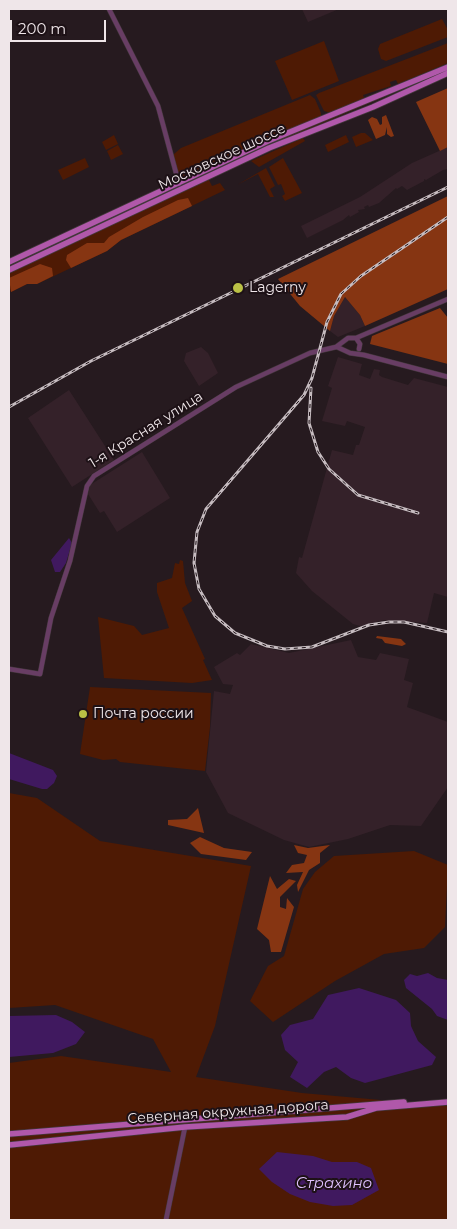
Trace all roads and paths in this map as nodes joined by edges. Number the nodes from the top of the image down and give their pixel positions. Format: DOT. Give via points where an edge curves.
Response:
graph roads {
  1 [pos="109,9"];
  2 [pos="448,67"];
  3 [pos="448,73"];
  4 [pos="179,182"];
  5 [pos="181,190"];
  6 [pos="9,262"];
  7 [pos="9,270"];
  8 [pos="448,299"];
  9 [pos="358,340"];
  10 [pos="344,343"];
  11 [pos="336,347"];
  12 [pos="359,349"];
  13 [pos="345,350"];
  14 [pos="352,354"];
  15 [pos="364,355"];
  16 [pos="448,377"];
  17 [pos="9,669"];
  18 [pos="448,1100"];
  19 [pos="345,1106"];
  20 [pos="347,1117"];
  21 [pos="185,1126"];
  22 [pos="9,1134"];
  23 [pos="9,1145"];
  24 [pos="166,1220"];
  1 -- 4 [label="street" via="158,106"];
  2 -- 4 [label="main road, Московское шоссе" via="268,141"];
  3 -- 5 [label="main road, Московское шоссе" via="269,148"];
  4 -- 5 [label="street"];
  4 -- 6 [label="main road, Московское шоссе"];
  5 -- 7 [label="main road, Московское шоссе"];
  8 -- 9 [label="street" via="364,334"];
  9 -- 10 [label="street" via="348,338"];
  9 -- 12 [label="street"];
  10 -- 11 [label="street, 1-я Красная улица"];
  10 -- 13 [label="street"];
  11 -- 13 [label="street"];
  11 -- 17 [label="street, 1-я Красная улица" via="310,353 236,387 89,481 70,561 51,618 40,674"];
  12 -- 14 [label="street"];
  12 -- 15 [label="street"];
  13 -- 14 [label="street"];
  14 -- 15 [label="street"];
  15 -- 16 [label="street"];
  18 -- 19 [label="main road, Северная окружная дорога"];
  18 -- 20 [label="main road, Северная окружная дорога" via="376,1108"];
  19 -- 20 [label="main road" via="353,1111"];
  19 -- 22 [label="main road, Северная окружная дорога"];
  20 -- 21 [label="main road, Северная окружная дорога"];
  21 -- 23 [label="main road, Северная окружная дорога"];
  21 -- 24 [label="street"];
}
